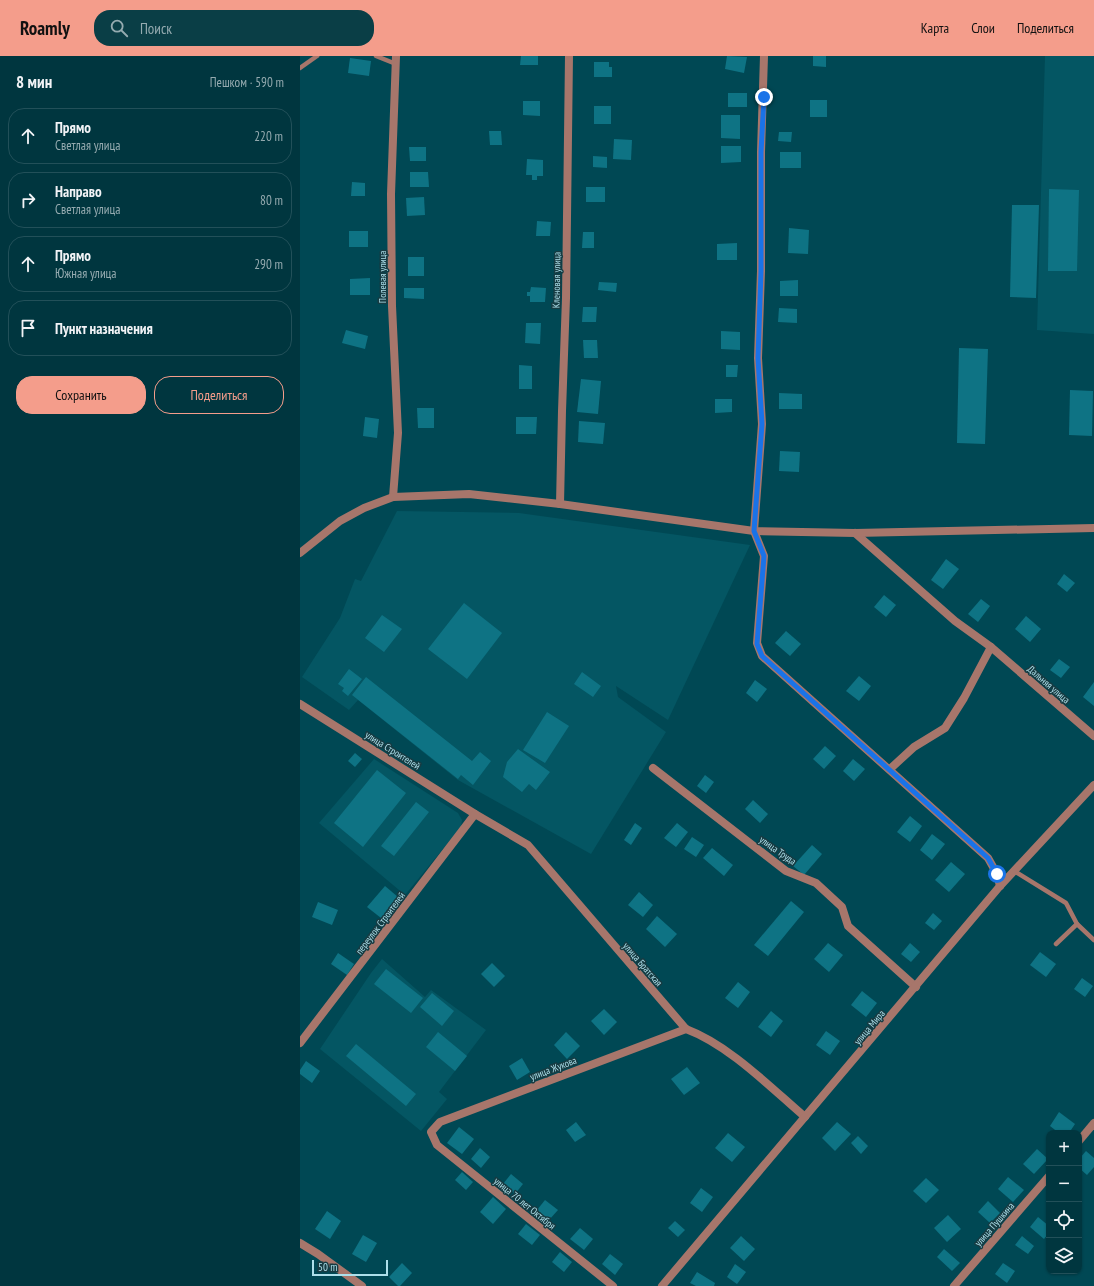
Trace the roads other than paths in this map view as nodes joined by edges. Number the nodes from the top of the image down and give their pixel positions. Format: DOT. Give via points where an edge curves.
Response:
graph roads {
  1 [pos="318,56"];
  2 [pos="376,56"];
  3 [pos="569,56"];
  4 [pos="764,56"];
  5 [pos="396,60"];
  6 [pos="300,68"];
  7 [pos="393,497"];
  8 [pos="560,504"];
  9 [pos="1094,528"];
  10 [pos="754,531"];
  11 [pos="855,533"];
  12 [pos="300,552"];
  13 [pos="991,647"];
  14 [pos="300,704"];
  15 [pos="1094,736"];
  16 [pos="653,768"];
  17 [pos="890,769"];
  18 [pos="1094,785"];
  19 [pos="475,814"];
  20 [pos="1014,871"];
  21 [pos="1000,886"];
  22 [pos="1077,924"];
  23 [pos="1094,940"];
  24 [pos="1056,944"];
  25 [pos="916,987"];
  26 [pos="686,1029"];
  27 [pos="300,1043"];
  28 [pos="805,1117"];
  29 [pos="1094,1123"];
  30 [pos="431,1132"];
  31 [pos="1082,1137"];
  32 [pos="1046,1179"];
  33 [pos="300,1243"];
  34 [pos="362,1286"];
  35 [pos="613,1286"];
  36 [pos="662,1286"];
  37 [pos="954,1286"];
  1 -- 6 [label="lane"];
  2 -- 5 [label="lane"];
  3 -- 8 [label="street, Кленовая улица"];
  4 -- 10 [label="street" via="758,358 762,424"];
  5 -- 7 [label="street, Полевая улица" via="391,194 392,306 398,433"];
  7 -- 8 [label="street" via="469,494"];
  7 -- 12 [label="street" via="340,521"];
  8 -- 10 [label="street"];
  9 -- 11 [label="street"];
  10 -- 11 [label="street"];
  10 -- 17 [label="street" via="764,556 757,644 762,656"];
  11 -- 13 [label="street, Дальняя улица" via="955,621"];
  13 -- 15 [label="street, Дальняя улица"];
  13 -- 17 [label="street" via="945,728 914,747"];
  14 -- 19 [label="street, улица Строителей"];
  16 -- 25 [label="street, улица Труда" via="786,871 816,883 842,907 848,926"];
  17 -- 21 [label="street" via="988,858"];
  18 -- 20 [label="street, улица Мира"];
  19 -- 26 [label="street, улица Братская" via="528,845"];
  19 -- 27 [label="street, переулок Строителей"];
  20 -- 21 [label="street, улица Мира"];
  20 -- 22 [label="lane" via="1066,903"];
  21 -- 25 [label="street, улица Мира"];
  22 -- 23 [label="lane"];
  22 -- 24 [label="lane"];
  25 -- 28 [label="street, улица Мира"];
  26 -- 28 [label="street, улица Братская" via="718,1045"];
  26 -- 30 [label="street, улица Жукова" via="440,1122"];
  28 -- 36 [label="street, улица Мира"];
  29 -- 31 [label="street"];
  30 -- 35 [label="street, улица 70 лет Октября" via="437,1146"];
  32 -- 37 [label="street, улица Пушкина"];
  33 -- 34 [label="street"];
}
